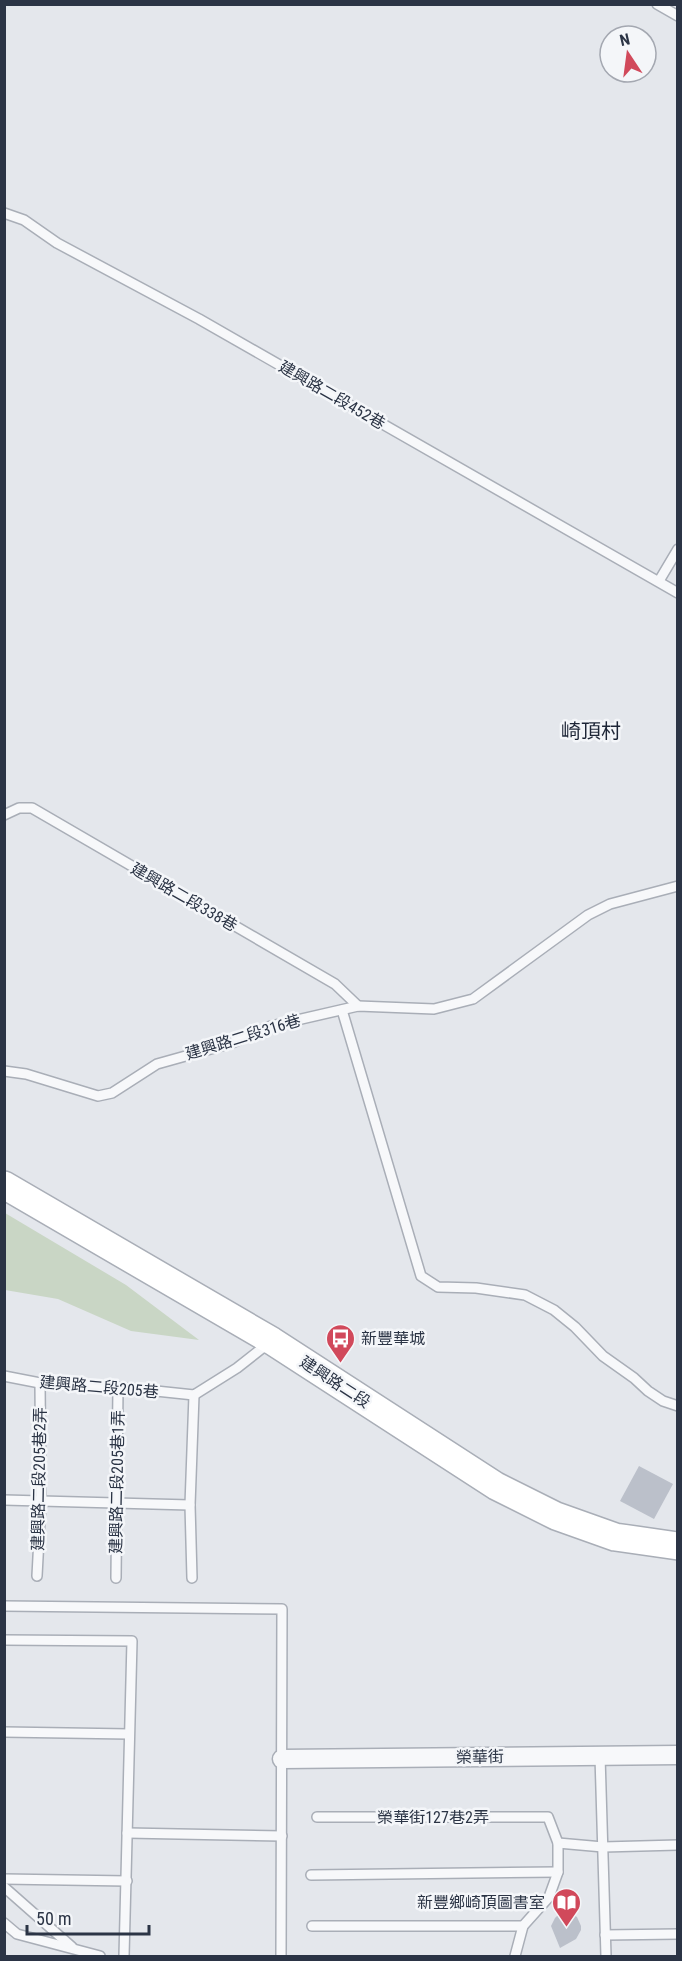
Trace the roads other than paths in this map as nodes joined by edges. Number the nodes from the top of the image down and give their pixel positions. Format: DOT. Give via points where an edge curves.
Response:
graph roads {
  1 [pos="657,4"];
  2 [pos="678,16"];
  3 [pos="4,213"];
  4 [pos="678,549"];
  5 [pos="658,581"];
  6 [pos="678,593"];
  7 [pos="4,815"];
  8 [pos="678,886"];
  9 [pos="358,1006"];
  10 [pos="342,1010"];
  11 [pos="4,1071"];
  12 [pos="4,1185"];
  13 [pos="272,1341"];
  14 [pos="4,1376"];
  15 [pos="40,1383"];
  16 [pos="118,1387"];
  17 [pos="194,1395"];
  18 [pos="678,1406"];
  19 [pos="4,1500"];
  20 [pos="41,1501"];
  21 [pos="118,1503"];
  22 [pos="190,1505"];
  23 [pos="678,1546"];
  24 [pos="37,1576"];
  25 [pos="116,1578"];
  26 [pos="192,1578"];
  27 [pos="4,1606"];
  28 [pos="4,1640"];
  29 [pos="4,1732"];
  30 [pos="129,1734"];
  31 [pos="678,1755"];
  32 [pos="600,1756"];
  33 [pos="282,1759"];
  34 [pos="317,1817"];
  35 [pos="127,1833"];
  36 [pos="282,1836"];
  37 [pos="558,1843"];
  38 [pos="678,1845"];
  39 [pos="603,1846"];
  40 [pos="558,1872"];
  41 [pos="311,1875"];
  42 [pos="4,1879"];
  43 [pos="127,1881"];
  44 [pos="4,1887"];
  45 [pos="4,1923"];
  46 [pos="312,1926"];
  47 [pos="523,1926"];
  48 [pos="678,1934"];
  49 [pos="605,1935"];
  50 [pos="75,1950"];
  51 [pos="100,1956"];
  52 [pos="124,1956"];
  53 [pos="282,1956"];
  54 [pos="515,1956"];
  55 [pos="606,1956"];
  1 -- 2 [label="lane"];
  3 -- 5 [label="lane, 建興路二段452巷" via="24,220 57,243 199,319"];
  4 -- 5 [label="lane"];
  5 -- 6 [label="lane, 建興路二段452巷"];
  7 -- 9 [label="lane, 建興路二段338巷" via="19,808 32,808 335,984"];
  8 -- 9 [label="lane, 建興路二段316巷" via="610,904 588,915 473,999 434,1009"];
  9 -- 10 [label="lane, 建興路二段316巷"];
  10 -- 11 [label="lane, 建興路二段316巷" via="271,1026 232,1043 172,1058 112,1093 98,1096"];
  10 -- 18 [label="lane" via="421,1276 438,1287 525,1295 554,1310 648,1391"];
  12 -- 13 [label="street, 建興路二段"];
  13 -- 17 [label="lane"];
  13 -- 23 [label="street, 建興路二段" via="496,1486 556,1516 615,1537"];
  14 -- 15 [label="lane, 建興路二段205巷"];
  15 -- 16 [label="lane, 建興路二段205巷"];
  15 -- 20 [label="lane, 建興路二段205巷2弄"];
  16 -- 17 [label="lane, 建興路二段205巷"];
  16 -- 21 [label="lane, 建興路二段205巷1弄"];
  17 -- 22 [label="lane"];
  19 -- 20 [label="lane"];
  20 -- 21 [label="lane"];
  20 -- 24 [label="lane, 建興路二段205巷2弄"];
  21 -- 22 [label="lane"];
  21 -- 25 [label="lane, 建興路二段205巷1弄"];
  22 -- 26 [label="lane"];
  27 -- 33 [label="lane" via="282,1609"];
  28 -- 30 [label="lane" via="132,1641"];
  29 -- 30 [label="lane"];
  30 -- 35 [label="lane"];
  31 -- 32 [label="street, 榮華街"];
  32 -- 33 [label="street, 榮華街"];
  32 -- 39 [label="lane"];
  33 -- 36 [label="lane"];
  34 -- 37 [label="lane, 榮華街127巷2弄" via="548,1817"];
  35 -- 36 [label="lane"];
  35 -- 43 [label="lane"];
  36 -- 53 [label="lane"];
  37 -- 39 [label="lane"];
  37 -- 40 [label="lane"];
  38 -- 39 [label="lane"];
  39 -- 49 [label="lane"];
  40 -- 41 [label="lane"];
  40 -- 47 [label="lane" via="549,1897"];
  42 -- 43 [label="lane"];
  43 -- 52 [label="lane"];
  44 -- 50 [label="lane"];
  45 -- 50 [label="lane" via="17,1934"];
  46 -- 47 [label="lane"];
  47 -- 54 [label="lane"];
  48 -- 49 [label="lane"];
  49 -- 55 [label="lane"];
  50 -- 51 [label="lane"];
}
